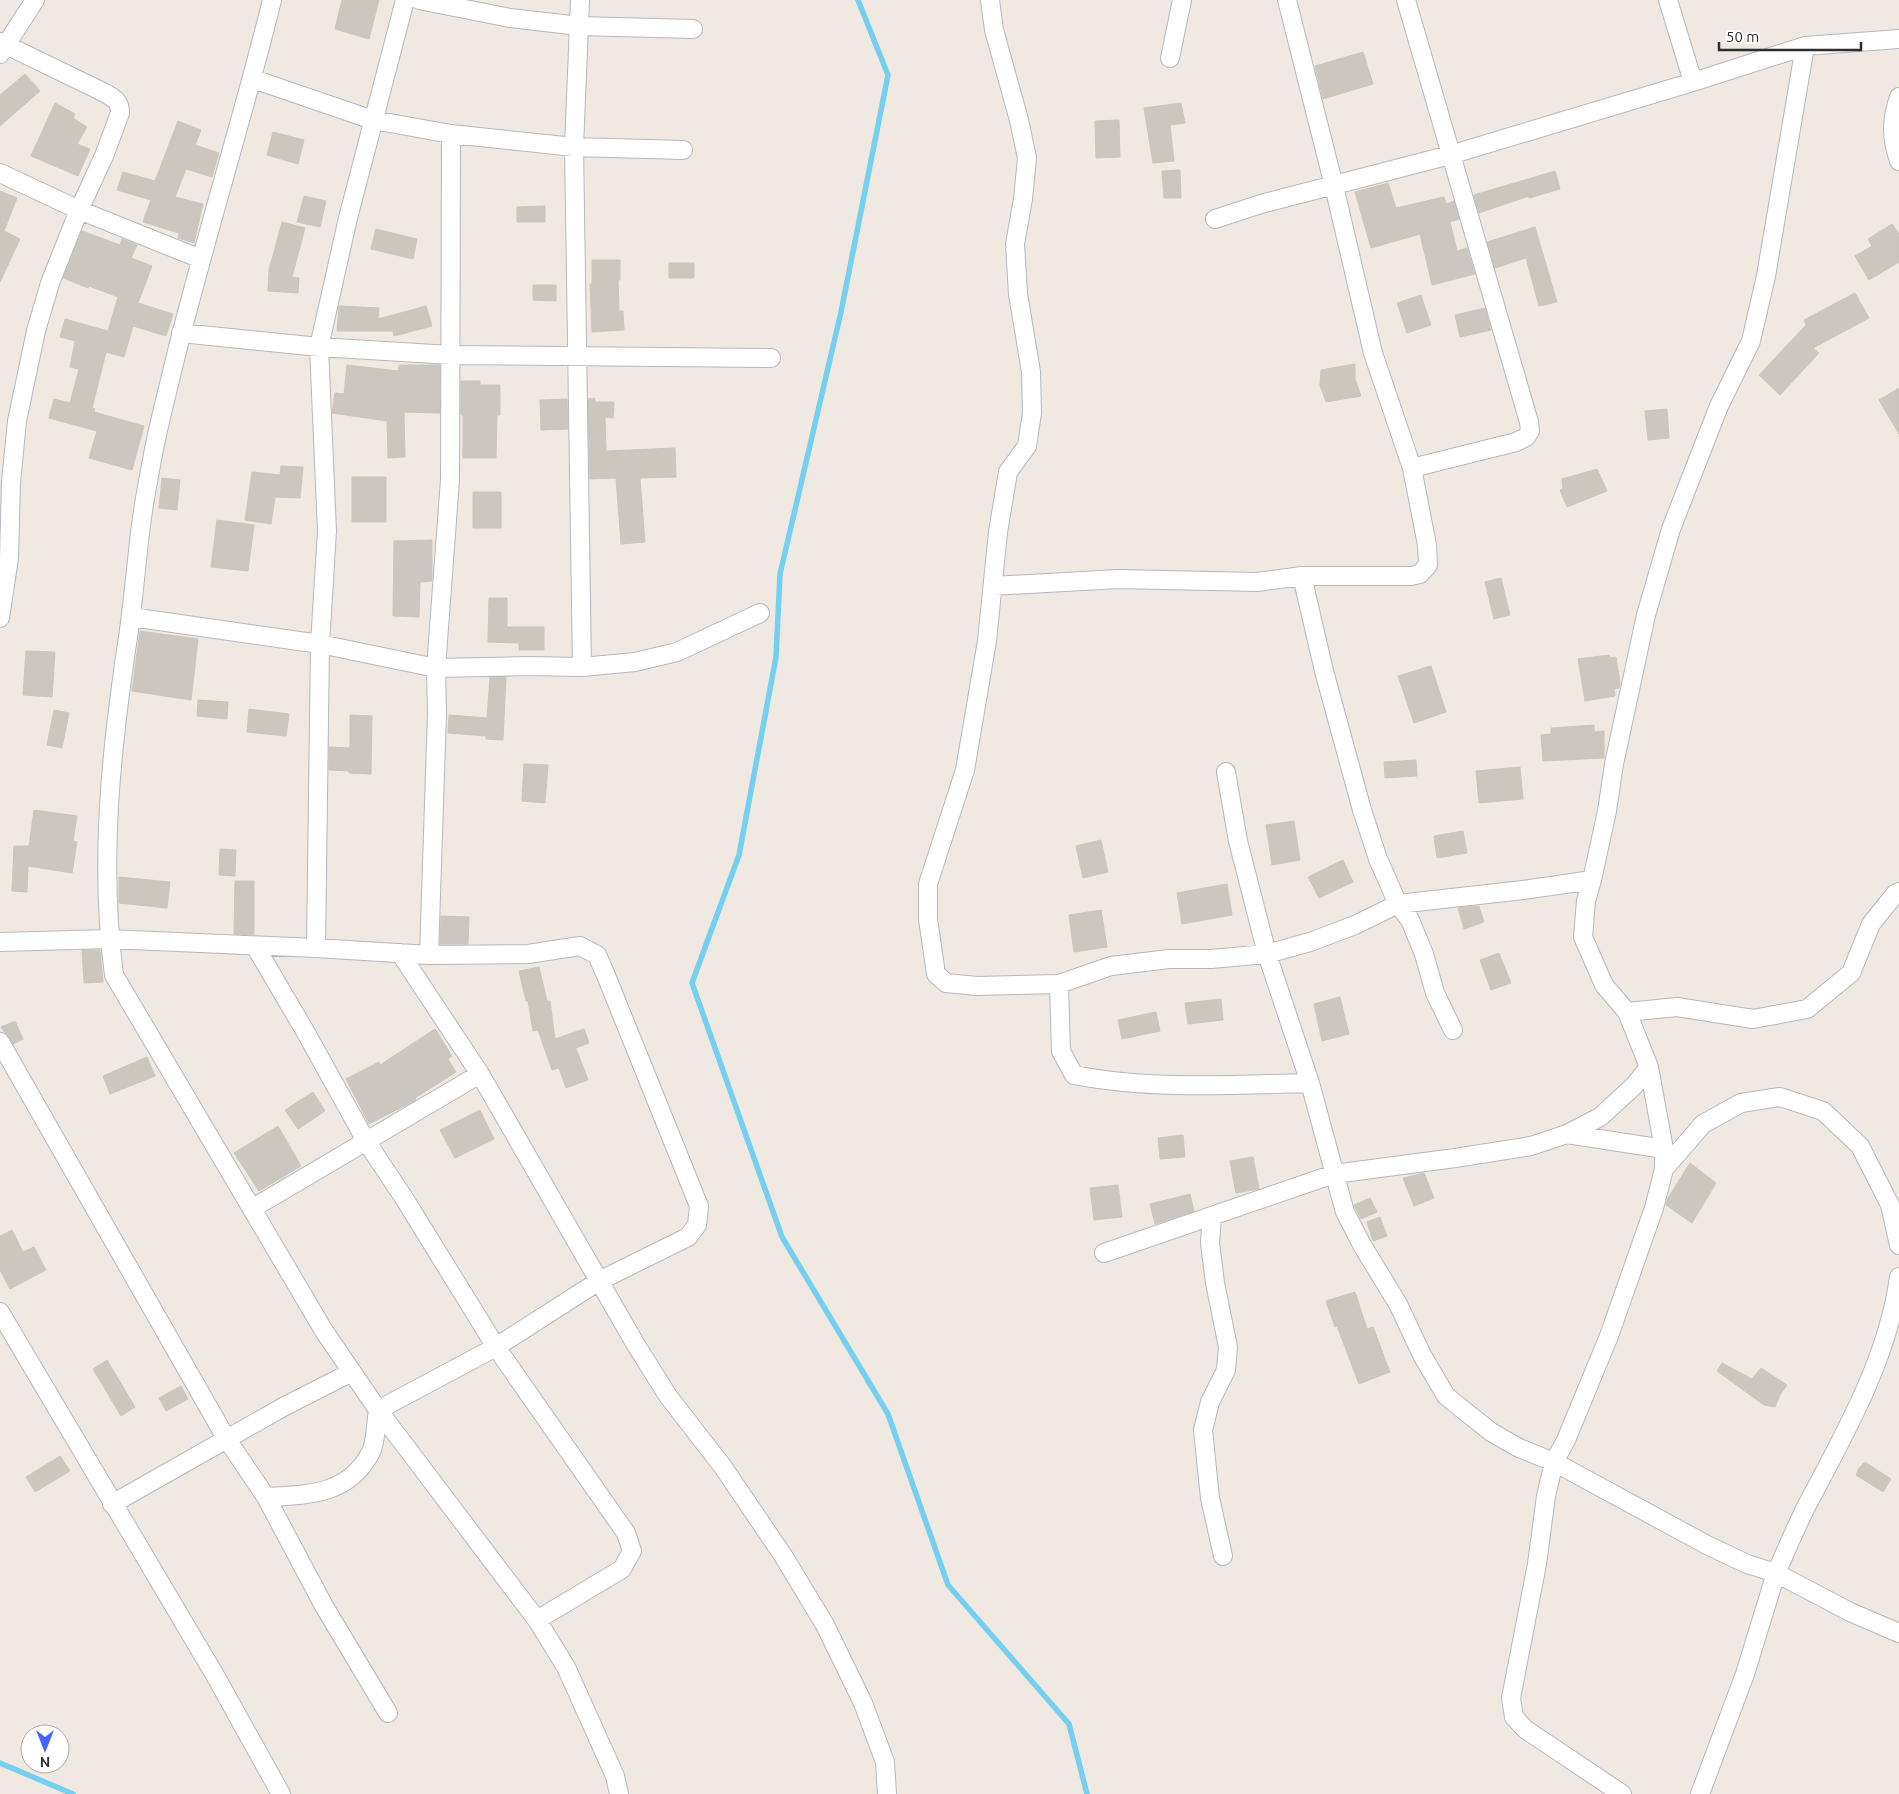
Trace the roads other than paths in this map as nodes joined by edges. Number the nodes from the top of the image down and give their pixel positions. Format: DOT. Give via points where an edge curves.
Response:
graph roads {
  1 [pos="35,0"];
  2 [pos="272,0"];
  3 [pos="405,0"];
  4 [pos="419,0"];
  5 [pos="580,0"];
  6 [pos="990,0"];
  7 [pos="1182,0"];
  8 [pos="1286,0"];
  9 [pos="1406,0"];
  10 [pos="1668,0"];
  11 [pos="580,26"];
  12 [pos="693,29"];
  13 [pos="1899,40"];
  14 [pos="1805,46"];
  15 [pos="2,47"];
  16 [pos="1170,58"];
  17 [pos="253,79"];
  18 [pos="1694,82"];
  19 [pos="1899,97"];
  20 [pos="373,120"];
  21 [pos="451,134"];
  22 [pos="574,147"];
  23 [pos="682,150"];
  24 [pos="1450,155"];
  25 [pos="1899,161"];
  26 [pos="0,173"];
  27 [pos="1334,186"];
  28 [pos="78,210"];
  29 [pos="1215,219"];
  30 [pos="202,259"];
  31 [pos="181,333"];
  32 [pos="319,347"];
  33 [pos="451,355"];
  34 [pos="578,356"];
  35 [pos="771,358"];
  36 [pos="1412,468"];
  37 [pos="1302,576"];
  38 [pos="993,586"];
  39 [pos="760,613"];
  40 [pos="131,617"];
  41 [pos="0,618"];
  42 [pos="320,644"];
  43 [pos="582,667"];
  44 [pos="436,668"];
  45 [pos="1226,772"];
  46 [pos="1592,880"];
  47 [pos="1899,892"];
  48 [pos="1398,904"];
  49 [pos="109,939"];
  50 [pos="0,942"];
  51 [pos="255,946"];
  52 [pos="316,948"];
  53 [pos="400,953"];
  54 [pos="1267,954"];
  55 [pos="429,955"];
  56 [pos="1059,984"];
  57 [pos="1627,1012"];
  58 [pos="1453,1030"];
  59 [pos="0,1042"];
  60 [pos="1649,1067"];
  61 [pos="480,1074"];
  62 [pos="1310,1083"];
  63 [pos="1567,1134"];
  64 [pos="366,1141"];
  65 [pos="1664,1149"];
  66 [pos="1664,1169"];
  67 [pos="1334,1174"];
  68 [pos="253,1208"];
  69 [pos="1212,1216"];
  70 [pos="1899,1245"];
  71 [pos="1104,1253"];
  72 [pos="1899,1277"];
  73 [pos="599,1281"];
  74 [pos="0,1312"];
  75 [pos="496,1347"];
  76 [pos="352,1372"];
  77 [pos="378,1410"];
  78 [pos="226,1438"];
  79 [pos="1554,1462"];
  80 [pos="266,1497"];
  81 [pos="112,1504"];
  82 [pos="1222,1556"];
  83 [pos="1776,1573"];
  84 [pos="537,1620"];
  85 [pos="1899,1633"];
  86 [pos="388,1714"];
  87 [pos="281,1794"];
  88 [pos="619,1794"];
  89 [pos="887,1794"];
  90 [pos="1622,1794"];
  91 [pos="1700,1794"];
  1 -- 15 [label="street"];
  2 -- 17 [label="street"];
  3 -- 20 [label="street"];
  4 -- 11 [label="street" via="510,18"];
  5 -- 11 [label="street"];
  6 -- 38 [label="street" via="994,30 1027,158 1015,244 1018,294 1031,372 1032,413 1027,446 1008,472"];
  7 -- 16 [label="street"];
  8 -- 27 [label="street"];
  9 -- 24 [label="street"];
  10 -- 18 [label="street"];
  11 -- 12 [label="street"];
  11 -- 22 [label="street"];
  13 -- 14 [label="street"];
  14 -- 18 [label="street"];
  14 -- 46 [label="street" via="1766,276 1751,340 1718,406 1671,529 1646,614"];
  15 -- 28 [label="street" via="105,93 117,100 120,106 104,156"];
  17 -- 20 [label="street"];
  17 -- 30 [label="street"];
  18 -- 24 [label="street"];
  19 -- 25 [label="street" via="1892,123"];
  20 -- 21 [label="street"];
  20 -- 32 [label="street"];
  21 -- 22 [label="street"];
  21 -- 33 [label="street"];
  22 -- 23 [label="street"];
  22 -- 34 [label="street"];
  24 -- 27 [label="street"];
  24 -- 36 [label="street" via="1530,432 1526,438 1516,442"];
  26 -- 28 [label="street"];
  27 -- 29 [label="street"];
  27 -- 36 [label="street" via="1371,345"];
  28 -- 30 [label="street"];
  28 -- 41 [label="street" via="50,283 36,331 17,421 9,558"];
  30 -- 31 [label="street"];
  31 -- 32 [label="street"];
  31 -- 40 [label="street" via="153,456 140,530"];
  32 -- 33 [label="street"];
  32 -- 42 [label="street" via="327,531"];
  33 -- 34 [label="street"];
  33 -- 44 [label="street" via="450,480"];
  34 -- 35 [label="street"];
  34 -- 43 [label="street"];
  36 -- 37 [label="street" via="1427,545 1428,565 1420,574"];
  37 -- 38 [label="street" via="1257,582 1118,579"];
  37 -- 48 [label="street" via="1362,810 1378,859"];
  38 -- 56 [label="street" via="965,770 928,884 928,919 936,974 946,983 977,986"];
  39 -- 43 [label="street" via="677,652 635,662"];
  40 -- 42 [label="street"];
  40 -- 49 [label="street" via="112,757 107,831"];
  42 -- 44 [label="street"];
  42 -- 52 [label="street"];
  43 -- 44 [label="street"];
  44 -- 55 [label="street"];
  45 -- 54 [label="street" via="1238,841"];
  46 -- 48 [label="street"];
  46 -- 57 [label="street" via="1586,901 1584,938 1604,985"];
  47 -- 57 [label="street" via="1871,924 1851,973 1807,1009 1753,1019 1677,1007"];
  48 -- 54 [label="street" via="1355,925"];
  48 -- 58 [label="street" via="1410,920 1424,954 1434,993"];
  49 -- 50 [label="street"];
  49 -- 51 [label="street"];
  49 -- 68 [label="street" via="114,975"];
  51 -- 52 [label="street"];
  51 -- 64 [label="street"];
  52 -- 53 [label="street"];
  53 -- 55 [label="street"];
  53 -- 61 [label="street"];
  54 -- 56 [label="street" via="1169,959 1111,966"];
  54 -- 62 [label="street"];
  55 -- 73 [label="street" via="528,954 580,946 597,955 699,1206 697,1225 688,1237"];
  56 -- 62 [label="street" via="1061,1050 1074,1076 1103,1081 1195,1086"];
  57 -- 60 [label="street"];
  59 -- 78 [label="street"];
  60 -- 63 [label="street" via="1634,1086 1600,1117"];
  60 -- 65 [label="street"];
  61 -- 64 [label="street"];
  61 -- 73 [label="street"];
  62 -- 67 [label="street"];
  63 -- 65 [label="street"];
  63 -- 67 [label="street" via="1521,1147"];
  64 -- 68 [label="street"];
  64 -- 75 [label="street"];
  65 -- 66 [label="street"];
  66 -- 70 [label="street" via="1703,1124 1741,1103 1780,1097 1823,1111 1860,1146 1890,1205"];
  66 -- 79 [label="street" via="1654,1208 1609,1336"];
  67 -- 69 [label="street"];
  67 -- 79 [label="street" via="1345,1212 1446,1396 1498,1436"];
  68 -- 76 [label="street" via="324,1331"];
  69 -- 71 [label="street"];
  69 -- 82 [label="street" via="1210,1243 1215,1284 1228,1347 1226,1370 1210,1402 1203,1430 1210,1498"];
  72 -- 83 [label="street" via="1887,1330 1865,1388 1837,1452"];
  73 -- 75 [label="street"];
  73 -- 89 [label="street" via="668,1396 723,1467 825,1625 863,1703 885,1762"];
  74 -- 81 [label="street"];
  75 -- 77 [label="street"];
  75 -- 84 [label="street" via="626,1532 632,1551 622,1569"];
  76 -- 77 [label="street"];
  76 -- 78 [label="street"];
  77 -- 80 [label="street" via="372,1451 357,1472 344,1483 328,1491"];
  77 -- 84 [label="street"];
  78 -- 80 [label="street"];
  78 -- 81 [label="street"];
  79 -- 83 [label="street" via="1707,1545 1747,1564"];
  79 -- 90 [label="street" via="1511,1698 1514,1717 1525,1729"];
  80 -- 86 [label="street" via="324,1606"];
  81 -- 87 [label="street" via="216,1677"];
  83 -- 85 [label="street" via="1850,1612"];
  83 -- 91 [label="street" via="1745,1674"];
  84 -- 88 [label="street" via="566,1667 615,1776"];
}
